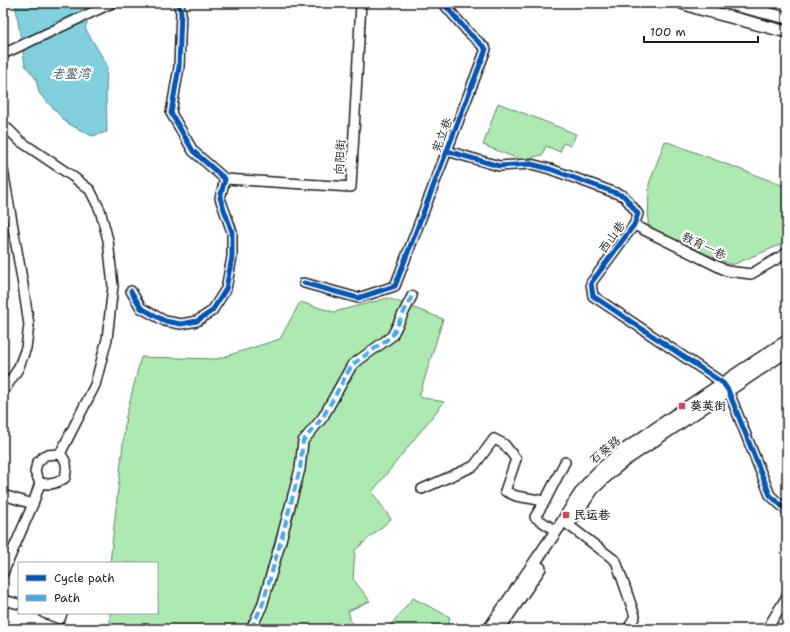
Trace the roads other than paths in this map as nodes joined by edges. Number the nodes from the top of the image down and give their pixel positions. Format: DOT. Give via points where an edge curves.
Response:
graph roads {
  1 [pos="112,3"];
  2 [pos="178,3"];
  3 [pos="361,3"];
  4 [pos="443,3"];
  5 [pos="682,3"];
  6 [pos="726,3"];
  7 [pos="787,18"];
  8 [pos="787,32"];
  9 [pos="7,52"];
  10 [pos="3,126"];
  11 [pos="447,151"];
  12 [pos="3,170"];
  13 [pos="225,179"];
  14 [pos="634,225"];
  15 [pos="787,253"];
  16 [pos="304,283"];
  17 [pos="130,291"];
  18 [pos="412,296"];
  19 [pos="787,341"];
  20 [pos="787,351"];
  21 [pos="725,386"];
  22 [pos="3,392"];
  23 [pos="60,454"];
  24 [pos="565,462"];
  25 [pos="40,482"];
  26 [pos="422,489"];
  27 [pos="3,495"];
  28 [pos="545,501"];
  29 [pos="33,504"];
  30 [pos="787,511"];
  31 [pos="566,522"];
  32 [pos="556,532"];
  33 [pos="3,573"];
  34 [pos="787,596"];
  35 [pos="3,600"];
  36 [pos="18,604"];
  37 [pos="47,614"];
  38 [pos="62,614"];
  39 [pos="251,629"];
  40 [pos="489,629"];
  41 [pos="499,629"];
  42 [pos="628,629"];
  43 [pos="767,629"];
  1 -- 9 [label="street"];
  2 -- 13 [label="street" via="181,12 179,67 171,113 193,151"];
  3 -- 13 [label="street, 向阳街" via="350,187"];
  4 -- 11 [label="street, 宪立巷" via="486,49"];
  5 -- 8 [label="main road"];
  6 -- 7 [label="main road"];
  10 -- 23 [label="street" via="20,141 90,190 100,210 108,240 112,286 107,339 95,385"];
  11 -- 14 [label="street, 西山巷" via="499,166 531,164 624,196 638,214"];
  11 -- 16 [label="street, 宪立巷" via="395,286 358,298"];
  12 -- 22 [label="street" via="29,326 26,348 18,370"];
  13 -- 17 [label="street" via="220,198 232,232 232,257 226,290 212,311 197,321 181,324 165,321 142,308"];
  14 -- 15 [label="street, 教育一巷" via="726,271 751,274"];
  14 -- 21 [label="street, 西山巷" via="591,283 593,296"];
  18 -- 39 [label="street" via="392,336 352,365 323,417 303,441 300,469 280,544 262,606"];
  19 -- 21 [label="main road, 石葵路"];
  20 -- 21 [label="main road"];
  21 -- 30 [label="street" via="770,495"];
  21 -- 31 [label="main road, 石葵路" via="609,462 593,477 573,503"];
  23 -- 25 [label="street" via="45,455 37,463 35,472"];
  23 -- 25 [label="street" via="66,467 65,478 48,485"];
  24 -- 28 [label="street"];
  25 -- 29 [label="street"];
  26 -- 28 [label="street" via="474,466 494,440 504,444 516,459 505,491 516,496"];
  27 -- 29 [label="street"];
  28 -- 32 [label="street" via="535,517"];
  29 -- 33 [label="street"];
  31 -- 32 [label="main road, 石葵路"];
  31 -- 41 [label="main road"];
  31 -- 42 [label="street" via="616,561 635,616"];
  32 -- 40 [label="main road, 石葵路"];
  34 -- 43 [label="street"];
  35 -- 36 [label="street"];
  37 -- 38 [label="street" via="60,619"];
}
